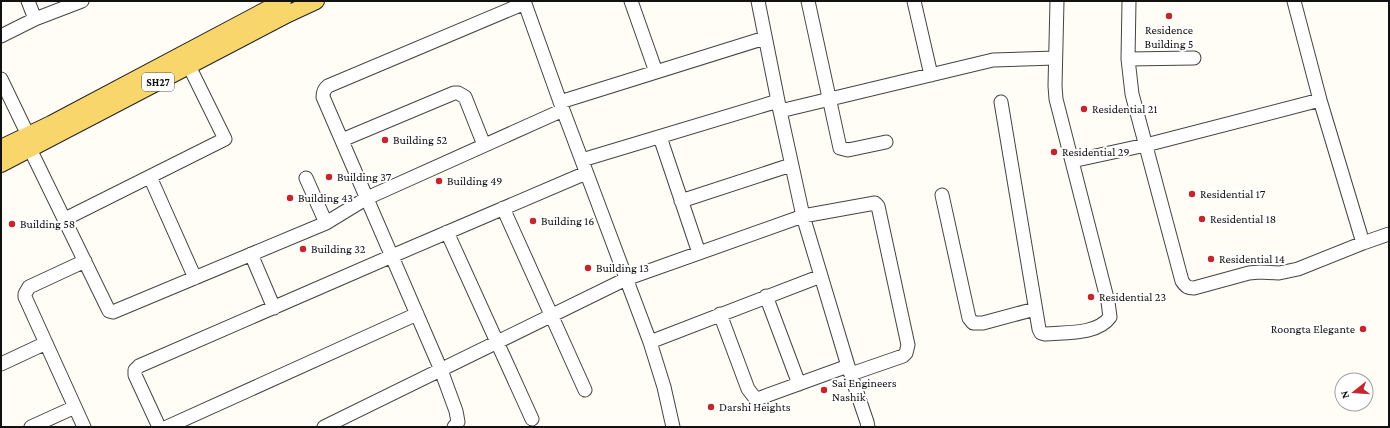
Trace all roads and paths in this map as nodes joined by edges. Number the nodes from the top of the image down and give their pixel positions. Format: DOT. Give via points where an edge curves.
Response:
graph roads {
  1 [pos="28,1"];
  2 [pos="82,1"];
  3 [pos="283,1"];
  4 [pos="316,1"];
  5 [pos="631,1"];
  6 [pos="758,1"];
  7 [pos="808,1"];
  8 [pos="914,1"];
  9 [pos="1057,1"];
  10 [pos="1129,1"];
  11 [pos="1294,1"];
  12 [pos="524,2"];
  13 [pos="35,19"];
  14 [pos="1,36"];
  15 [pos="765,38"];
  16 [pos="224,40"];
  17 [pos="1055,58"];
  18 [pos="1194,58"];
  19 [pos="1128,59"];
  20 [pos="189,66"];
  21 [pos="656,72"];
  22 [pos="931,75"];
  23 [pos="1,79"];
  24 [pos="829,99"];
  25 [pos="1320,100"];
  26 [pos="1001,102"];
  27 [pos="561,106"];
  28 [pos="779,106"];
  29 [pos="660,136"];
  30 [pos="342,140"];
  31 [pos="29,142"];
  32 [pos="886,142"];
  33 [pos="484,145"];
  34 [pos="1146,145"];
  35 [pos="1,148"];
  36 [pos="582,160"];
  37 [pos="1072,161"];
  38 [pos="1,164"];
  39 [pos="791,165"];
  40 [pos="586,173"];
  41 [pos="150,177"];
  42 [pos="306,178"];
  43 [pos="942,195"];
  44 [pos="367,198"];
  45 [pos="681,201"];
  46 [pos="503,208"];
  47 [pos="803,216"];
  48 [pos="65,219"];
  49 [pos="326,223"];
  50 [pos="447,232"];
  51 [pos="1389,234"];
  52 [pos="1363,243"];
  53 [pos="699,253"];
  54 [pos="251,254"];
  55 [pos="392,256"];
  56 [pos="85,261"];
  57 [pos="820,276"];
  58 [pos="195,278"];
  59 [pos="626,279"];
  60 [pos="766,296"];
  61 [pos="274,308"];
  62 [pos="1035,309"];
  63 [pos="417,314"];
  64 [pos="720,314"];
  65 [pos="552,316"];
  66 [pos="497,342"];
  67 [pos="650,342"];
  68 [pos="46,343"];
  69 [pos="1,364"];
  70 [pos="441,370"];
  71 [pos="849,370"];
  72 [pos="799,384"];
  73 [pos="585,390"];
  74 [pos="75,407"];
  75 [pos="532,419"];
  76 [pos="31,427"];
  77 [pos="84,427"];
  78 [pos="159,427"];
  79 [pos="167,427"];
  80 [pos="324,427"];
  81 [pos="454,427"];
  82 [pos="673,427"];
  83 [pos="868,427"];
  1 -- 13 [label="street"];
  2 -- 13 [label="street"];
  3 -- 16 [label="main road, SH27"];
  4 -- 16 [label="main road, SH27"];
  5 -- 21 [label="street"];
  6 -- 15 [label="street"];
  7 -- 24 [label="street"];
  8 -- 22 [label="street"];
  9 -- 17 [label="street"];
  10 -- 19 [label="street"];
  11 -- 25 [label="street"];
  12 -- 27 [label="street"];
  12 -- 30 [label="street" via="325,88 323,97"];
  13 -- 14 [label="street"];
  15 -- 21 [label="street"];
  15 -- 28 [label="street"];
  16 -- 20 [label="main road, SH27"];
  16 -- 31 [label="main road, SH27"];
  17 -- 22 [label="street" via="997,59"];
  17 -- 37 [label="street" via="1056,99"];
  18 -- 19 [label="street"];
  19 -- 34 [label="street" via="1132,94"];
  20 -- 31 [label="main road, SH27"];
  20 -- 41 [label="street" via="225,139"];
  21 -- 27 [label="street"];
  22 -- 24 [label="street"];
  23 -- 31 [label="street"];
  24 -- 28 [label="street"];
  24 -- 32 [label="street" via="840,148 848,150"];
  25 -- 34 [label="street"];
  25 -- 52 [label="street"];
  26 -- 62 [label="street"];
  27 -- 33 [label="street"];
  27 -- 36 [label="street"];
  28 -- 29 [label="street"];
  28 -- 39 [label="street"];
  29 -- 36 [label="street"];
  29 -- 45 [label="street"];
  30 -- 33 [label="street" via="458,93 464,97"];
  30 -- 44 [label="street"];
  31 -- 35 [label="main road, SH27"];
  31 -- 38 [label="main road, SH27"];
  31 -- 48 [label="street"];
  33 -- 44 [label="street"];
  34 -- 37 [label="street"];
  34 -- 52 [label="street" via="1182,282 1188,288 1249,273 1278,273 1298,269"];
  36 -- 40 [label="street"];
  37 -- 62 [label="street" via="1110,317 1094,329 1045,334 1039,329"];
  39 -- 45 [label="street"];
  39 -- 47 [label="street"];
  40 -- 46 [label="street"];
  40 -- 59 [label="street"];
  41 -- 48 [label="street"];
  41 -- 58 [label="street"];
  42 -- 49 [label="street"];
  43 -- 62 [label="street" via="969,318 973,323 983,323"];
  44 -- 49 [label="street"];
  44 -- 55 [label="street"];
  45 -- 53 [label="street"];
  46 -- 50 [label="street"];
  46 -- 65 [label="street"];
  47 -- 53 [label="street"];
  47 -- 57 [label="street"];
  47 -- 71 [label="street" via="872,203 878,206 908,350 903,356"];
  48 -- 56 [label="street"];
  49 -- 54 [label="street"];
  50 -- 55 [label="street"];
  50 -- 66 [label="street"];
  51 -- 52 [label="street"];
  53 -- 59 [label="street"];
  54 -- 58 [label="street"];
  54 -- 61 [label="street"];
  55 -- 61 [label="street"];
  55 -- 63 [label="street"];
  56 -- 58 [label="street" via="111,312"];
  56 -- 68 [label="street" via="26,291 25,296"];
  57 -- 60 [label="street"];
  57 -- 71 [label="street"];
  59 -- 65 [label="street"];
  59 -- 67 [label="street"];
  60 -- 64 [label="street"];
  60 -- 72 [label="street"];
  61 -- 78 [label="street" via="135,370"];
  63 -- 70 [label="street"];
  63 -- 79 [label="street"];
  64 -- 67 [label="street"];
  64 -- 72 [label="street" via="748,389 755,398"];
  65 -- 66 [label="street"];
  65 -- 73 [label="street"];
  66 -- 70 [label="street"];
  66 -- 75 [label="street"];
  67 -- 82 [label="street"];
  68 -- 69 [label="street"];
  68 -- 74 [label="street"];
  70 -- 80 [label="street"];
  70 -- 81 [label="street" via="456,411 458,422"];
  71 -- 72 [label="street"];
  71 -- 83 [label="street"];
  74 -- 76 [label="street"];
  74 -- 77 [label="street"];
}
